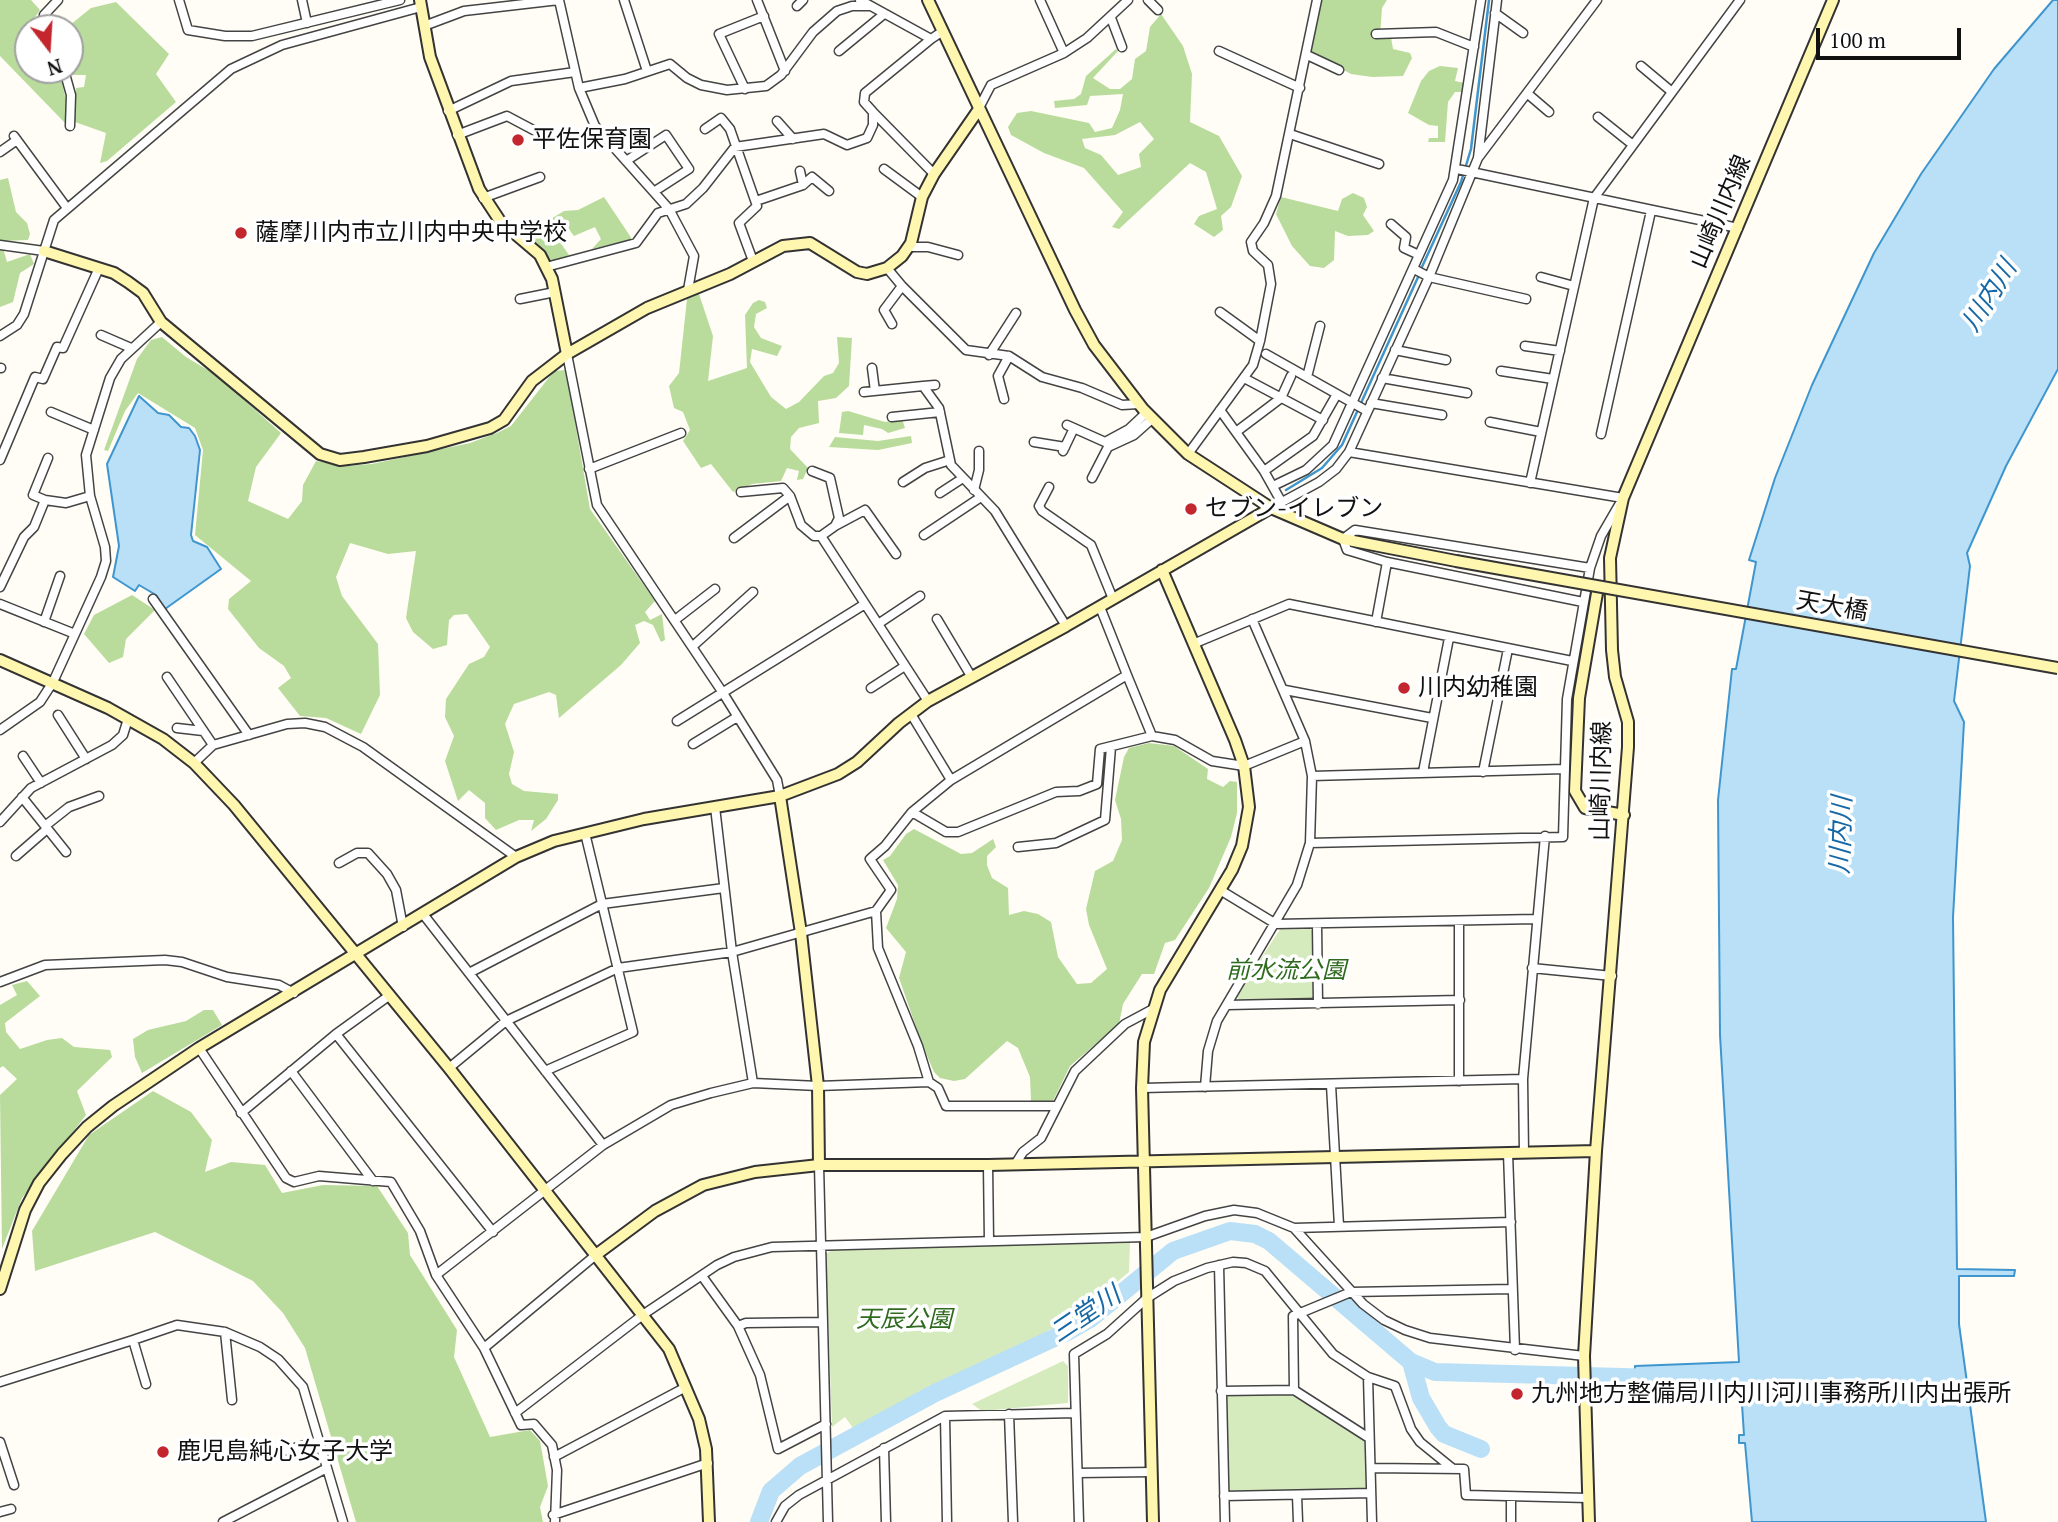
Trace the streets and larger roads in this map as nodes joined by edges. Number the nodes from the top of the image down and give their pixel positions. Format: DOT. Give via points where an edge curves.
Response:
graph roads {
  1 [pos="58,0"];
  2 [pos="180,0"];
  3 [pos="302,0"];
  4 [pos="400,0"];
  5 [pos="560,0"];
  6 [pos="624,0"];
  7 [pos="757,0"];
  8 [pos="860,0"];
  9 [pos="928,0"];
  10 [pos="1041,0"];
  11 [pos="1128,0"];
  12 [pos="1148,0"];
  13 [pos="1317,0"];
  14 [pos="1481,0"];
  15 [pos="1497,0"];
  16 [pos="1597,0"];
  17 [pos="1740,0"];
  18 [pos="1833,0"];
  19 [pos="420,3"];
  20 [pos="868,6"];
  21 [pos="1158,10"];
  22 [pos="1495,13"];
  23 [pos="45,14"];
  24 [pos="884,14"];
  25 [pos="764,16"];
  26 [pos="1111,18"];
  27 [pos="307,23"];
  28 [pos="424,26"];
  29 [pos="943,31"];
  30 [pos="1523,33"];
  31 [pos="1376,34"];
  32 [pos="931,40"];
  33 [pos="1122,47"];
  34 [pos="1474,47"];
  35 [pos="839,51"];
  36 [pos="1219,51"];
  37 [pos="1064,53"];
  38 [pos="1307,55"];
  39 [pos="1641,66"];
  40 [pos="1339,70"];
  41 [pos="647,71"];
  42 [pos="785,71"];
  43 [pos="575,72"];
  44 [pos="68,84"];
  45 [pos="579,88"];
  46 [pos="1300,88"];
  47 [pos="745,89"];
  48 [pos="1672,92"];
  49 [pos="1528,94"];
  50 [pos="979,108"];
  51 [pos="448,111"];
  52 [pos="873,112"];
  53 [pos="1549,112"];
  54 [pos="1598,117"];
  55 [pos="777,121"];
  56 [pos="71,126"];
  57 [pos="705,129"];
  58 [pos="539,134"];
  59 [pos="1290,134"];
  60 [pos="457,135"];
  61 [pos="793,139"];
  62 [pos="1633,145"];
  63 [pos="735,147"];
  64 [pos="0,152"];
  65 [pos="1478,158"];
  66 [pos="626,161"];
  67 [pos="1379,164"];
  68 [pos="884,169"];
  69 [pos="1457,169"];
  70 [pos="800,171"];
  71 [pos="1473,171"];
  72 [pos="934,174"];
  73 [pos="540,177"];
  74 [pos="803,185"];
  75 [pos="655,191"];
  76 [pos="829,191"];
  77 [pos="922,197"];
  78 [pos="483,198"];
  79 [pos="1594,198"];
  80 [pos="756,201"];
  81 [pos="67,208"];
  82 [pos="669,209"];
  83 [pos="1651,211"];
  84 [pos="1391,224"];
  85 [pos="533,226"];
  86 [pos="1738,228"];
  87 [pos="516,234"];
  88 [pos="0,245"];
  89 [pos="908,247"];
  90 [pos="44,251"];
  91 [pos="958,255"];
  92 [pos="1419,255"];
  93 [pos="753,261"];
  94 [pos="546,267"];
  95 [pos="99,268"];
  96 [pos="887,268"];
  97 [pos="1413,269"];
  98 [pos="1429,277"];
  99 [pos="1541,277"];
  100 [pos="902,286"];
  101 [pos="1574,286"];
  102 [pos="688,289"];
  103 [pos="555,292"];
  104 [pos="520,299"];
  105 [pos="1526,299"];
  106 [pos="1220,312"];
  107 [pos="1016,313"];
  108 [pos="162,322"];
  109 [pos="892,324"];
  110 [pos="1320,326"];
  111 [pos="101,335"];
  112 [pos="0,336"];
  113 [pos="1260,341"];
  114 [pos="1525,346"];
  115 [pos="131,348"];
  116 [pos="1395,350"];
  117 [pos="1560,351"];
  118 [pos="567,354"];
  119 [pos="1266,354"];
  120 [pos="989,355"];
  121 [pos="1009,356"];
  122 [pos="1446,360"];
  123 [pos="872,368"];
  124 [pos="1501,370"];
  125 [pos="1292,376"];
  126 [pos="1307,377"];
  127 [pos="1244,378"];
  128 [pos="1382,378"];
  129 [pos="1553,379"];
  130 [pos="935,385"];
  131 [pos="923,386"];
  132 [pos="864,391"];
  133 [pos="875,391"];
  134 [pos="1467,393"];
  135 [pos="1338,394"];
  136 [pos="1281,398"];
  137 [pos="1004,399"];
  138 [pos="1353,404"];
  139 [pos="1369,407"];
  140 [pos="1220,410"];
  141 [pos="51,412"];
  142 [pos="940,412"];
  143 [pos="1145,412"];
  144 [pos="1442,415"];
  145 [pos="892,417"];
  146 [pos="1323,420"];
  147 [pos="1490,422"];
  148 [pos="94,430"];
  149 [pos="1236,432"];
  150 [pos="1541,432"];
  151 [pos="681,433"];
  152 [pos="1601,434"];
  153 [pos="1034,442"];
  154 [pos="979,451"];
  155 [pos="1349,452"];
  156 [pos="1188,454"];
  157 [pos="48,458"];
  158 [pos="0,460"];
  159 [pos="950,460"];
  160 [pos="589,469"];
  161 [pos="812,471"];
  162 [pos="1264,471"];
  163 [pos="963,478"];
  164 [pos="1092,478"];
  165 [pos="903,482"];
  166 [pos="1530,484"];
  167 [pos="1273,486"];
  168 [pos="1049,487"];
  169 [pos="974,490"];
  170 [pos="741,492"];
  171 [pos="940,494"];
  172 [pos="90,496"];
  173 [pos="790,496"];
  174 [pos="981,497"];
  175 [pos="1623,498"];
  176 [pos="45,500"];
  177 [pos="1276,506"];
  178 [pos="835,526"];
  179 [pos="924,535"];
  180 [pos="821,536"];
  181 [pos="734,538"];
  182 [pos="1343,539"];
  183 [pos="896,554"];
  184 [pos="1387,562"];
  185 [pos="1590,568"];
  186 [pos="1161,570"];
  187 [pos="60,576"];
  188 [pos="0,587"];
  189 [pos="1598,587"];
  190 [pos="715,589"];
  191 [pos="753,592"];
  192 [pos="920,596"];
  193 [pos="153,599"];
  194 [pos="1113,599"];
  195 [pos="1583,602"];
  196 [pos="0,604"];
  197 [pos="865,604"];
  198 [pos="1100,607"];
  199 [pos="937,619"];
  200 [pos="1252,619"];
  201 [pos="675,620"];
  202 [pos="44,622"];
  203 [pos="1376,622"];
  204 [pos="878,624"];
  205 [pos="1066,626"];
  206 [pos="75,634"];
  207 [pos="1449,638"];
  208 [pos="1193,644"];
  209 [pos="693,646"];
  210 [pos="1508,649"];
  211 [pos="0,660"];
  212 [pos="1572,661"];
  213 [pos="905,666"];
  214 [pos="2058,668"];
  215 [pos="1128,675"];
  216 [pos="971,676"];
  217 [pos="167,677"];
  218 [pos="53,682"];
  219 [pos="871,688"];
  220 [pos="1285,690"];
  221 [pos="723,693"];
  222 [pos="928,701"];
  223 [pos="911,714"];
  224 [pos="58,715"];
  225 [pos="737,717"];
  226 [pos="1432,718"];
  227 [pos="128,719"];
  228 [pos="677,721"];
  229 [pos="177,728"];
  230 [pos="0,730"];
  231 [pos="203,731"];
  232 [pos="249,735"];
  233 [pos="1152,736"];
  234 [pos="1305,741"];
  235 [pos="693,744"];
  236 [pos="213,746"];
  237 [pos="1111,747"];
  238 [pos="23,757"];
  239 [pos="86,759"];
  240 [pos="194,763"];
  241 [pos="1244,766"];
  242 [pos="1564,769"];
  243 [pos="1423,772"];
  244 [pos="1483,772"];
  245 [pos="1312,776"];
  246 [pos="951,780"];
  247 [pos="41,783"];
  248 [pos="99,796"];
  249 [pos="780,796"];
  250 [pos="22,797"];
  251 [pos="715,807"];
  252 [pos="912,812"];
  253 [pos="1624,815"];
  254 [pos="0,822"];
  255 [pos="46,827"];
  256 [pos="585,833"];
  257 [pos="1545,836"];
  258 [pos="1310,843"];
  259 [pos="1018,847"];
  260 [pos="66,852"];
  261 [pos="16,856"];
  262 [pos="516,857"];
  263 [pos="339,863"];
  264 [pos="724,888"];
  265 [pos="1220,890"];
  266 [pos="603,904"];
  267 [pos="876,911"];
  268 [pos="423,914"];
  269 [pos="1536,919"];
  270 [pos="1459,921"];
  271 [pos="1317,923"];
  272 [pos="1276,924"];
  273 [pos="403,927"];
  274 [pos="801,933"];
  275 [pos="732,952"];
  276 [pos="355,953"];
  277 [pos="618,968"];
  278 [pos="1531,968"];
  279 [pos="468,972"];
  280 [pos="1612,976"];
  281 [pos="0,982"];
  282 [pos="294,993"];
  283 [pos="390,995"];
  284 [pos="1460,1000"];
  285 [pos="1318,1003"];
  286 [pos="1227,1005"];
  287 [pos="1153,1009"];
  288 [pos="506,1021"];
  289 [pos="336,1034"];
  290 [pos="199,1048"];
  291 [pos="449,1068"];
  292 [pos="545,1070"];
  293 [pos="291,1071"];
  294 [pos="1523,1079"];
  295 [pos="1459,1081"];
  296 [pos="929,1082"];
  297 [pos="753,1083"];
  298 [pos="1331,1085"];
  299 [pos="818,1086"];
  300 [pos="1205,1087"];
  301 [pos="1142,1088"];
  302 [pos="1058,1106"];
  303 [pos="241,1113"];
  304 [pos="603,1145"];
  305 [pos="1596,1151"];
  306 [pos="1508,1153"];
  307 [pos="1524,1153"];
  308 [pos="1334,1158"];
  309 [pos="1144,1160"];
  310 [pos="1016,1163"];
  311 [pos="819,1165"];
  312 [pos="988,1165"];
  313 [pos="373,1181"];
  314 [pos="546,1191"];
  315 [pos="1511,1222"];
  316 [pos="1339,1226"];
  317 [pos="1294,1228"];
  318 [pos="493,1232"];
  319 [pos="1146,1240"];
  320 [pos="989,1241"];
  321 [pos="822,1245"];
  322 [pos="597,1254"];
  323 [pos="1219,1265"];
  324 [pos="436,1275"];
  325 [pos="702,1276"];
  326 [pos="0,1289"];
  327 [pos="1512,1289"];
  328 [pos="1348,1293"];
  329 [pos="1147,1296"];
  330 [pos="1302,1313"];
  331 [pos="644,1314"];
  332 [pos="823,1322"];
  333 [pos="738,1326"];
  334 [pos="225,1332"];
  335 [pos="133,1340"];
  336 [pos="484,1348"];
  337 [pos="1515,1350"];
  338 [pos="1584,1356"];
  339 [pos="1368,1377"];
  340 [pos="0,1382"];
  341 [pos="146,1384"];
  342 [pos="686,1387"];
  343 [pos="1294,1390"];
  344 [pos="1221,1391"];
  345 [pos="232,1400"];
  346 [pos="515,1413"];
  347 [pos="1075,1413"];
  348 [pos="1009,1414"];
  349 [pos="944,1416"];
  350 [pos="826,1427"];
  351 [pos="1369,1438"];
  352 [pos="319,1441"];
  353 [pos="0,1442"];
  354 [pos="884,1448"];
  355 [pos="280,1452"];
  356 [pos="554,1457"];
  357 [pos="708,1463"];
  358 [pos="327,1468"];
  359 [pos="1371,1468"];
  360 [pos="1452,1468"];
  361 [pos="1152,1472"];
  362 [pos="1078,1473"];
  363 [pos="827,1477"];
  364 [pos="14,1485"];
  365 [pos="1371,1493"];
  366 [pos="1297,1495"];
  367 [pos="1224,1496"];
  368 [pos="1511,1497"];
  369 [pos="1588,1498"];
  370 [pos="11,1509"];
  371 [pos="0,1512"];
  372 [pos="554,1518"];
  373 [pos="222,1522"];
  374 [pos="343,1522"];
  375 [pos="709,1522"];
  376 [pos="776,1522"];
  377 [pos="828,1522"];
  378 [pos="886,1522"];
  379 [pos="947,1522"];
  380 [pos="1013,1522"];
  381 [pos="1079,1522"];
  382 [pos="1153,1522"];
  383 [pos="1225,1522"];
  384 [pos="1298,1522"];
  385 [pos="1372,1522"];
  386 [pos="1511,1522"];
  387 [pos="1589,1522"];
  1 -- 23 [label="street"];
  2 -- 27 [label="street" via="188,30 195,33 252,36"];
  3 -- 27 [label="street"];
  4 -- 27 [label="street"];
  5 -- 28 [label="street" via="464,11"];
  5 -- 43 [label="street"];
  6 -- 41 [label="street"];
  7 -- 25 [label="street"];
  8 -- 20 [label="street"];
  9 -- 29 [label="street, 天大橋"];
  10 -- 37 [label="street"];
  11 -- 26 [label="street"];
  12 -- 21 [label="street"];
  13 -- 38 [label="street"];
  14 -- 34 [label="street"];
  15 -- 22 [label="street"];
  16 -- 49 [label="street"];
  17 -- 48 [label="street"];
  18 -- 86 [label="street, 山崎川内線"];
  19 -- 28 [label="street"];
  19 -- 81 [label="street" via="282,44 232,69"];
  20 -- 24 [label="street"];
  20 -- 42 [label="street" via="836,11 813,32"];
  22 -- 30 [label="street"];
  22 -- 65 [label="street"];
  24 -- 32 [label="street"];
  24 -- 35 [label="street"];
  25 -- 42 [label="street"];
  25 -- 47 [label="street" via="719,34"];
  26 -- 33 [label="street"];
  26 -- 37 [label="street"];
  28 -- 51 [label="street"];
  29 -- 32 [label="street"];
  29 -- 50 [label="street, 天大橋"];
  31 -- 34 [label="street" via="1436,32"];
  32 -- 52 [label="street" via="866,93 864,102"];
  34 -- 69 [label="street"];
  36 -- 46 [label="street"];
  37 -- 50 [label="street" via="991,85"];
  38 -- 40 [label="street"];
  38 -- 46 [label="street"];
  39 -- 48 [label="street"];
  41 -- 45 [label="street"];
  41 -- 47 [label="street" via="670,64 701,85"];
  42 -- 47 [label="street" via="766,86"];
  43 -- 45 [label="street"];
  43 -- 51 [label="street" via="511,81"];
  44 -- 56 [label="street"];
  45 -- 66 [label="street" via="595,126"];
  46 -- 59 [label="street"];
  48 -- 62 [label="street"];
  49 -- 53 [label="street"];
  49 -- 65 [label="street"];
  50 -- 72 [label="street"];
  50 -- 143 [label="street, 天大橋" via="1094,345"];
  51 -- 60 [label="street"];
  52 -- 61 [label="street" via="867,138 847,145 824,134"];
  52 -- 72 [label="street"];
  54 -- 62 [label="street"];
  55 -- 61 [label="street"];
  57 -- 63 [label="street" via="721,118"];
  58 -- 60 [label="street" via="507,116"];
  59 -- 67 [label="street"];
  59 -- 113 [label="street" via="1276,196 1251,242 1253,251 1268,265 1271,284"];
  60 -- 78 [label="street"];
  61 -- 63 [label="street"];
  62 -- 79 [label="street"];
  63 -- 80 [label="street"];
  63 -- 82 [label="street" via="686,204"];
  64 -- 81 [label="street" via="16,138"];
  65 -- 71 [label="street"];
  66 -- 75 [label="street"];
  66 -- 75 [label="street" via="666,135 689,169"];
  68 -- 77 [label="street"];
  69 -- 71 [label="street"];
  69 -- 92 [label="street"];
  70 -- 74 [label="street"];
  71 -- 79 [label="street"];
  71 -- 98 [label="street"];
  72 -- 77 [label="street"];
  73 -- 78 [label="street"];
  74 -- 76 [label="street" via="812,177"];
  74 -- 80 [label="street"];
  75 -- 82 [label="street"];
  77 -- 89 [label="street"];
  78 -- 87 [label="street"];
  79 -- 83 [label="street"];
  79 -- 101 [label="street"];
  80 -- 93 [label="street" via="757,206 739,223"];
  81 -- 90 [label="street" via="54,220"];
  82 -- 94 [label="street" via="658,213 636,243"];
  82 -- 102 [label="street" via="694,256"];
  83 -- 86 [label="street"];
  83 -- 152 [label="street"];
  84 -- 92 [label="street" via="1406,237 1404,248"];
  85 -- 87 [label="street"];
  86 -- 175 [label="street, 山崎川内線"];
  87 -- 94 [label="street" via="540,255"];
  88 -- 90 [label="street"];
  89 -- 91 [label="street"];
  89 -- 96 [label="street"];
  90 -- 95 [label="street"];
  90 -- 112 [label="street" via="24,314"];
  92 -- 97 [label="street"];
  93 -- 96 [label="street" via="799,243 819,247 857,272 877,273"];
  93 -- 102 [label="street"];
  94 -- 103 [label="street"];
  95 -- 108 [label="street" via="143,293"];
  95 -- 158 [label="street" via="63,348 57,347 43,379 35,377"];
  96 -- 100 [label="street"];
  97 -- 98 [label="street"];
  97 -- 138 [label="street"];
  98 -- 105 [label="street"];
  98 -- 116 [label="street"];
  99 -- 101 [label="street"];
  100 -- 109 [label="street" via="884,310"];
  100 -- 120 [label="street" via="966,350"];
  101 -- 117 [label="street"];
  102 -- 118 [label="street"];
  103 -- 104 [label="street"];
  103 -- 118 [label="street"];
  106 -- 113 [label="street"];
  107 -- 120 [label="street"];
  108 -- 115 [label="street"];
  108 -- 118 [label="street" via="307,444 320,454 341,460 428,446 490,428 504,421 532,381"];
  110 -- 126 [label="street"];
  111 -- 115 [label="street"];
  113 -- 127 [label="street"];
  114 -- 117 [label="street"];
  115 -- 148 [label="street" via="110,378"];
  116 -- 122 [label="street"];
  116 -- 128 [label="street"];
  117 -- 129 [label="street"];
  118 -- 160 [label="street"];
  119 -- 126 [label="street"];
  120 -- 121 [label="street"];
  121 -- 137 [label="street" via="998,376"];
  121 -- 143 [label="street" via="1042,377"];
  123 -- 133 [label="street"];
  124 -- 129 [label="street"];
  125 -- 136 [label="street"];
  126 -- 135 [label="street"];
  127 -- 136 [label="street"];
  127 -- 140 [label="street"];
  128 -- 134 [label="street"];
  128 -- 139 [label="street"];
  129 -- 150 [label="street"];
  130 -- 131 [label="street"];
  131 -- 133 [label="street"];
  131 -- 142 [label="street"];
  132 -- 133 [label="street"];
  135 -- 138 [label="street"];
  135 -- 146 [label="street"];
  136 -- 146 [label="street"];
  136 -- 149 [label="street"];
  138 -- 139 [label="street"];
  138 -- 167 [label="street" via="1322,457"];
  139 -- 144 [label="street"];
  139 -- 155 [label="street"];
  140 -- 149 [label="street"];
  140 -- 156 [label="street"];
  141 -- 148 [label="street"];
  142 -- 145 [label="street"];
  142 -- 159 [label="street"];
  143 -- 153 [label="street" via="1129,429 1105,442 1071,426 1064,450"];
  143 -- 156 [label="street, 天大橋"];
  143 -- 164 [label="street" via="1134,435 1108,447"];
  146 -- 162 [label="street" via="1313,436"];
  147 -- 150 [label="street"];
  148 -- 172 [label="street" via="86,455"];
  149 -- 162 [label="street"];
  150 -- 166 [label="street"];
  151 -- 160 [label="street"];
  154 -- 169 [label="street"];
  155 -- 166 [label="street"];
  155 -- 177 [label="street" via="1319,482"];
  156 -- 177 [label="street, 天大橋"];
  157 -- 176 [label="street" via="33,495"];
  159 -- 163 [label="street"];
  159 -- 165 [label="street"];
  160 -- 201 [label="street" via="606,522"];
  161 -- 178 [label="street" via="830,478 834,485 839,518"];
  162 -- 167 [label="street"];
  163 -- 169 [label="street"];
  163 -- 171 [label="street"];
  166 -- 175 [label="street"];
  167 -- 177 [label="street"];
  168 -- 194 [label="street" via="1039,506 1091,545"];
  169 -- 174 [label="street"];
  170 -- 173 [label="street" via="783,488"];
  172 -- 176 [label="street" via="66,503"];
  172 -- 206 [label="street" via="106,561"];
  173 -- 180 [label="street" via="801,525"];
  173 -- 181 [label="street"];
  174 -- 179 [label="street"];
  174 -- 205 [label="street" via="995,511"];
  175 -- 185 [label="street" via="1601,536"];
  175 -- 253 [label="street, 山崎川内線" via="1610,558 1612,650 1629,733"];
  176 -- 188 [label="street"];
  177 -- 182 [label="street, 天大橋"];
  177 -- 186 [label="street"];
  178 -- 180 [label="street"];
  178 -- 183 [label="street" via="865,510"];
  180 -- 197 [label="street"];
  182 -- 184 [label="street" via="1347,550"];
  182 -- 185 [label="street" via="1355,530"];
  182 -- 189 [label="street, 天大橋, bridge"];
  184 -- 195 [label="street"];
  184 -- 203 [label="street"];
  185 -- 195 [label="street"];
  186 -- 194 [label="street"];
  186 -- 208 [label="street"];
  187 -- 202 [label="street"];
  189 -- 214 [label="street, 天大橋, bridge"];
  189 -- 253 [label="street" via="1579,698 1574,783 1585,808"];
  190 -- 201 [label="street"];
  191 -- 209 [label="street"];
  192 -- 204 [label="street"];
  193 -- 232 [label="street"];
  194 -- 198 [label="street"];
  195 -- 212 [label="street"];
  196 -- 202 [label="street"];
  197 -- 204 [label="street"];
  197 -- 221 [label="street"];
  198 -- 205 [label="street"];
  198 -- 215 [label="street"];
  199 -- 216 [label="street"];
  200 -- 203 [label="street" via="1289,604"];
  200 -- 208 [label="street"];
  200 -- 220 [label="street"];
  201 -- 209 [label="street"];
  202 -- 206 [label="street"];
  203 -- 207 [label="street"];
  204 -- 213 [label="street"];
  205 -- 216 [label="street"];
  206 -- 218 [label="street"];
  207 -- 210 [label="street"];
  207 -- 226 [label="street"];
  208 -- 241 [label="street"];
  209 -- 221 [label="street"];
  210 -- 212 [label="street"];
  210 -- 244 [label="street"];
  211 -- 218 [label="street"];
  212 -- 242 [label="street"];
  213 -- 219 [label="street"];
  213 -- 222 [label="street"];
  215 -- 233 [label="street"];
  215 -- 246 [label="street"];
  216 -- 222 [label="street"];
  217 -- 231 [label="street"];
  218 -- 227 [label="street"];
  218 -- 230 [label="street" via="40,702"];
  220 -- 226 [label="street"];
  220 -- 234 [label="street"];
  221 -- 225 [label="street"];
  221 -- 228 [label="street"];
  222 -- 223 [label="street"];
  223 -- 246 [label="street"];
  223 -- 249 [label="street" via="857,762"];
  224 -- 239 [label="street"];
  225 -- 235 [label="street"];
  225 -- 249 [label="street" via="777,780"];
  226 -- 243 [label="street"];
  227 -- 239 [label="street" via="123,735"];
  227 -- 240 [label="street"];
  229 -- 231 [label="street"];
  231 -- 236 [label="street"];
  232 -- 236 [label="street"];
  232 -- 262 [label="street" via="287,724 325,727 363,747"];
  233 -- 237 [label="street"];
  233 -- 241 [label="street" via="1175,740 1212,761"];
  234 -- 241 [label="street"];
  234 -- 245 [label="street"];
  236 -- 240 [label="street"];
  237 -- 252 [label="street" via="1100,749 1097,784 1056,792 958,832 946,832"];
  237 -- 259 [label="street" via="1105,820 1056,843"];
  238 -- 247 [label="street"];
  239 -- 247 [label="street"];
  240 -- 276 [label="street"];
  241 -- 265 [label="street" via="1247,827 1238,859"];
  242 -- 244 [label="street"];
  242 -- 257 [label="street" via="1563,837"];
  243 -- 244 [label="street"];
  243 -- 245 [label="street"];
  245 -- 258 [label="street"];
  246 -- 252 [label="street"];
  247 -- 250 [label="street"];
  248 -- 255 [label="street" via="69,807"];
  249 -- 251 [label="street"];
  249 -- 274 [label="street"];
  250 -- 254 [label="street"];
  250 -- 255 [label="street"];
  251 -- 256 [label="street"];
  251 -- 264 [label="street"];
  252 -- 267 [label="street" via="870,859 891,890"];
  253 -- 280 [label="street, 山崎川内線"];
  255 -- 260 [label="street"];
  255 -- 261 [label="street"];
  256 -- 262 [label="street"];
  256 -- 266 [label="street"];
  257 -- 258 [label="street"];
  257 -- 269 [label="street"];
  258 -- 272 [label="street" via="1297,885"];
  262 -- 268 [label="street"];
  263 -- 273 [label="street" via="357,853 368,853 396,890"];
  264 -- 266 [label="street"];
  264 -- 275 [label="street"];
  265 -- 272 [label="street"];
  265 -- 287 [label="street"];
  266 -- 277 [label="street"];
  266 -- 279 [label="street"];
  267 -- 274 [label="street"];
  267 -- 296 [label="street" via="878,948"];
  268 -- 273 [label="street"];
  268 -- 279 [label="street"];
  269 -- 270 [label="street"];
  269 -- 278 [label="street"];
  270 -- 271 [label="street"];
  270 -- 284 [label="street"];
  271 -- 272 [label="street"];
  271 -- 285 [label="street"];
  272 -- 286 [label="street"];
  273 -- 276 [label="street"];
  274 -- 275 [label="street"];
  274 -- 299 [label="street"];
  275 -- 277 [label="street"];
  275 -- 297 [label="street"];
  276 -- 282 [label="street"];
  276 -- 283 [label="street"];
  277 -- 288 [label="street"];
  277 -- 292 [label="street" via="633,1032"];
  278 -- 280 [label="street"];
  278 -- 294 [label="street"];
  279 -- 288 [label="street"];
  280 -- 305 [label="street, 山崎川内線"];
  281 -- 282 [label="street" via="45,965 165,960 279,985"];
  282 -- 290 [label="street"];
  283 -- 289 [label="street"];
  283 -- 291 [label="street"];
  284 -- 285 [label="street"];
  284 -- 295 [label="street"];
  285 -- 286 [label="street"];
  286 -- 300 [label="street" via="1208,1051"];
  287 -- 301 [label="street" via="1144,1042"];
  287 -- 302 [label="street" via="1125,1024 1075,1071"];
  288 -- 291 [label="street"];
  288 -- 292 [label="street"];
  289 -- 293 [label="street"];
  289 -- 318 [label="street"];
  290 -- 303 [label="street"];
  290 -- 326 [label="street" via="113,1106 62,1154 25,1210"];
  291 -- 314 [label="street"];
  292 -- 304 [label="street"];
  293 -- 303 [label="street"];
  293 -- 313 [label="street"];
  294 -- 295 [label="street"];
  294 -- 307 [label="street"];
  295 -- 298 [label="street"];
  296 -- 299 [label="street"];
  296 -- 302 [label="street" via="938,1088 946,1105"];
  297 -- 299 [label="street"];
  297 -- 304 [label="street" via="671,1105"];
  298 -- 300 [label="street"];
  298 -- 308 [label="street"];
  299 -- 311 [label="street"];
  300 -- 301 [label="street"];
  301 -- 309 [label="street"];
  302 -- 310 [label="street" via="1041,1138"];
  303 -- 313 [label="street" via="286,1178 294,1182 319,1176"];
  304 -- 314 [label="street"];
  305 -- 307 [label="street"];
  305 -- 338 [label="street, 山崎川内線"];
  306 -- 307 [label="street"];
  306 -- 308 [label="street"];
  306 -- 315 [label="street"];
  308 -- 309 [label="street"];
  308 -- 316 [label="street"];
  309 -- 310 [label="street"];
  309 -- 319 [label="street"];
  310 -- 312 [label="street"];
  311 -- 312 [label="street"];
  311 -- 321 [label="street"];
  311 -- 322 [label="street" via="755,1172 703,1185 655,1211"];
  312 -- 320 [label="street"];
  313 -- 324 [label="street" via="391,1182 420,1231"];
  314 -- 318 [label="street"];
  314 -- 322 [label="street"];
  315 -- 316 [label="street"];
  315 -- 327 [label="street"];
  316 -- 317 [label="street"];
  317 -- 319 [label="street" via="1257,1213 1234,1210 1205,1216"];
  317 -- 328 [label="street"];
  318 -- 324 [label="street"];
  319 -- 320 [label="street"];
  319 -- 329 [label="street"];
  320 -- 321 [label="street"];
  321 -- 325 [label="street" via="772,1247 734,1257"];
  321 -- 332 [label="street"];
  322 -- 331 [label="street"];
  322 -- 336 [label="street"];
  323 -- 329 [label="street" via="1181,1277"];
  323 -- 330 [label="street" via="1246,1263 1265,1271"];
  323 -- 344 [label="street"];
  324 -- 336 [label="street"];
  325 -- 331 [label="street"];
  325 -- 333 [label="street"];
  327 -- 328 [label="street"];
  327 -- 337 [label="street"];
  328 -- 330 [label="street"];
  328 -- 337 [label="street" via="1384,1321 1405,1330"];
  329 -- 347 [label="street" via="1107,1334 1074,1354"];
  329 -- 361 [label="street"];
  330 -- 339 [label="street" via="1333,1354"];
  330 -- 343 [label="street" via="1293,1316"];
  331 -- 342 [label="street" via="669,1349"];
  331 -- 346 [label="street"];
  332 -- 333 [label="street"];
  332 -- 350 [label="street"];
  333 -- 350 [label="street" via="760,1375 778,1449"];
  334 -- 335 [label="street" via="177,1325"];
  334 -- 345 [label="street"];
  334 -- 352 [label="street" via="278,1359 303,1387"];
  335 -- 340 [label="street"];
  335 -- 341 [label="street"];
  336 -- 346 [label="street"];
  337 -- 338 [label="street"];
  338 -- 369 [label="street, 山崎川内線"];
  339 -- 351 [label="street"];
  339 -- 360 [label="street" via="1395,1386 1420,1442"];
  342 -- 356 [label="street"];
  342 -- 357 [label="street" via="699,1419"];
  343 -- 344 [label="street"];
  343 -- 351 [label="street"];
  344 -- 367 [label="street"];
  346 -- 356 [label="street" via="521,1425 534,1424 552,1445"];
  347 -- 348 [label="street"];
  347 -- 362 [label="street"];
  348 -- 349 [label="street"];
  348 -- 380 [label="street"];
  349 -- 354 [label="street"];
  349 -- 379 [label="street"];
  350 -- 363 [label="street"];
  351 -- 359 [label="street"];
  352 -- 355 [label="street"];
  352 -- 358 [label="street"];
  353 -- 364 [label="street"];
  354 -- 363 [label="street"];
  354 -- 378 [label="street"];
  356 -- 372 [label="street"];
  357 -- 372 [label="street"];
  357 -- 375 [label="street"];
  358 -- 373 [label="street"];
  358 -- 374 [label="street"];
  359 -- 360 [label="street"];
  359 -- 365 [label="street"];
  360 -- 368 [label="street" via="1464,1469 1466,1495"];
  361 -- 362 [label="street"];
  361 -- 382 [label="street"];
  362 -- 381 [label="street"];
  363 -- 376 [label="street" via="785,1506"];
  363 -- 377 [label="street"];
  365 -- 366 [label="street"];
  365 -- 385 [label="street"];
  366 -- 367 [label="street"];
  366 -- 384 [label="street"];
  367 -- 383 [label="street"];
  368 -- 369 [label="street"];
  368 -- 386 [label="street"];
  369 -- 387 [label="street, 山崎川内線"];
  370 -- 371 [label="street"];
}
